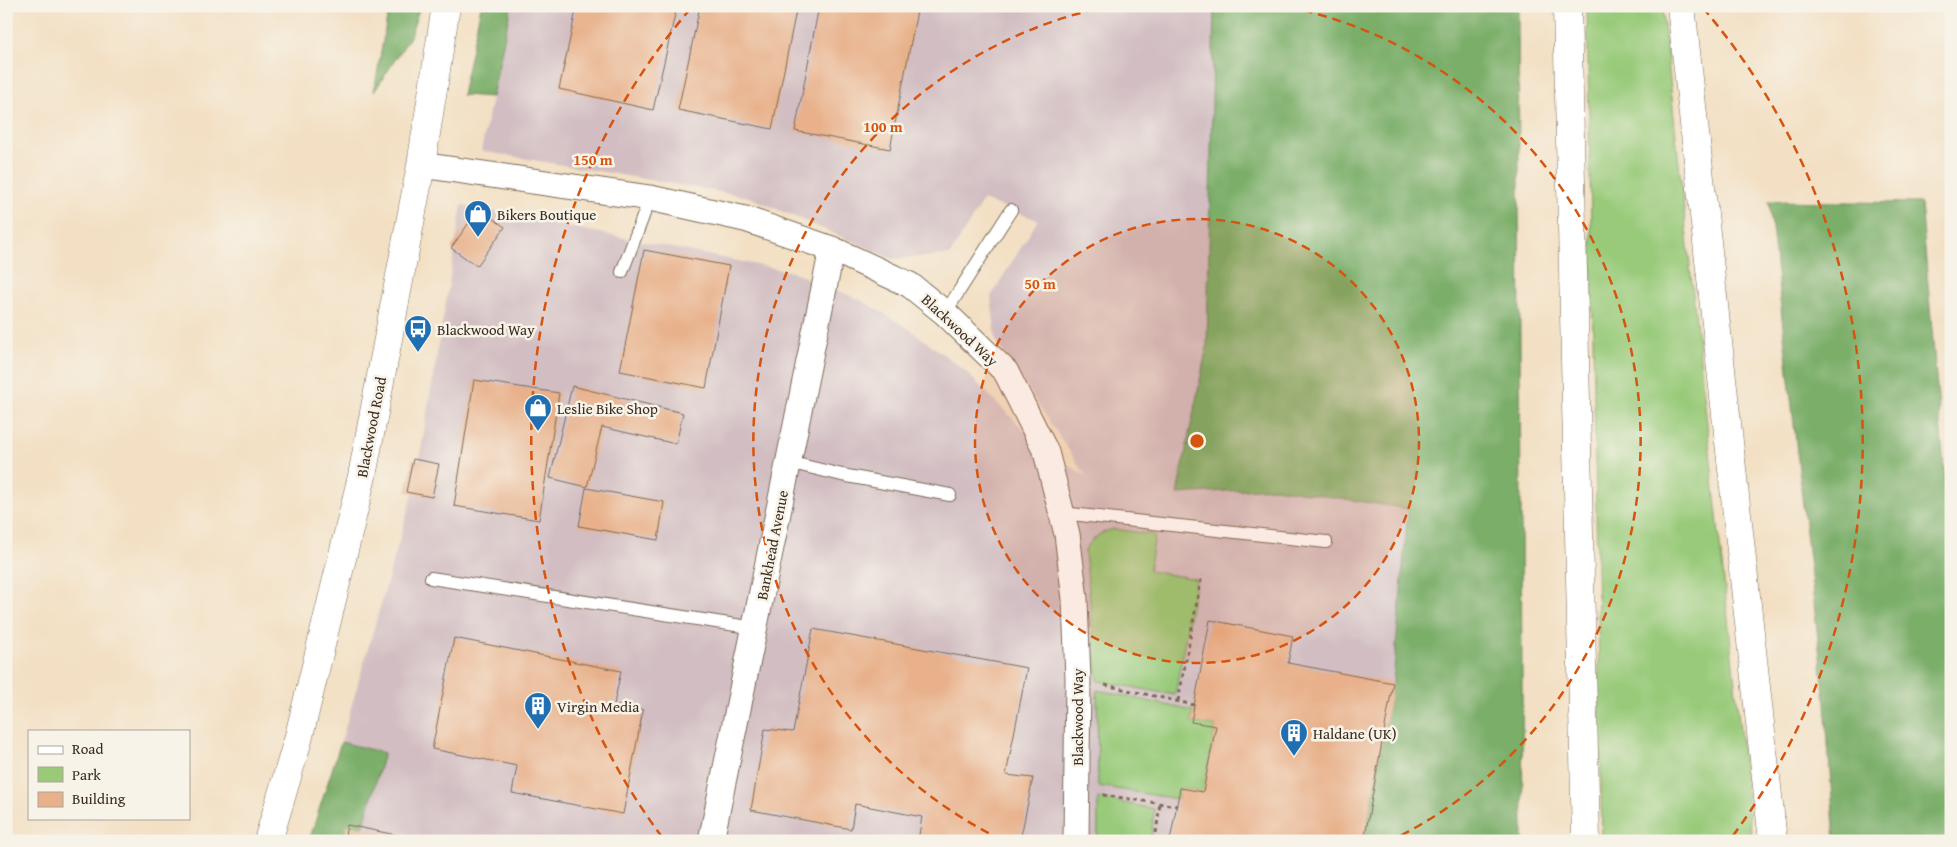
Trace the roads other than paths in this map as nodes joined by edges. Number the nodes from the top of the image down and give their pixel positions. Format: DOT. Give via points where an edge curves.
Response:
graph roads {
  1 [pos="446,6"];
  2 [pos="1567,6"];
  3 [pos="1681,6"];
  4 [pos="421,165"];
  5 [pos="650,198"];
  6 [pos="1011,210"];
  7 [pos="832,249"];
  8 [pos="622,272"];
  9 [pos="945,313"];
  10 [pos="788,462"];
  11 [pos="950,495"];
  12 [pos="1062,513"];
  13 [pos="1326,542"];
  14 [pos="431,578"];
  15 [pos="755,628"];
  16 [pos="268,841"];
  17 [pos="711,841"];
  18 [pos="1076,841"];
  19 [pos="1586,841"];
  20 [pos="1773,841"];
  1 -- 4 [label="main road, Blackwood Road"];
  2 -- 19 [label="main road"];
  3 -- 20 [label="main road"];
  4 -- 5 [label="street, Blackwood Way"];
  4 -- 16 [label="main road, Blackwood Road" via="362,476 298,740"];
  5 -- 7 [label="street, Blackwood Way" via="745,219"];
  5 -- 8 [label="lane"];
  6 -- 9 [label="lane"];
  7 -- 9 [label="street, Blackwood Way" via="910,285"];
  7 -- 10 [label="street, Bankhead Avenue"];
  9 -- 12 [label="street, Blackwood Way" via="1006,372 1046,452"];
  10 -- 11 [label="lane"];
  10 -- 15 [label="street, Bankhead Avenue"];
  12 -- 13 [label="lane"];
  12 -- 18 [label="street, Blackwood Way" via="1075,599 1078,680"];
  14 -- 15 [label="lane"];
  15 -- 17 [label="street, Bankhead Avenue"];
}
